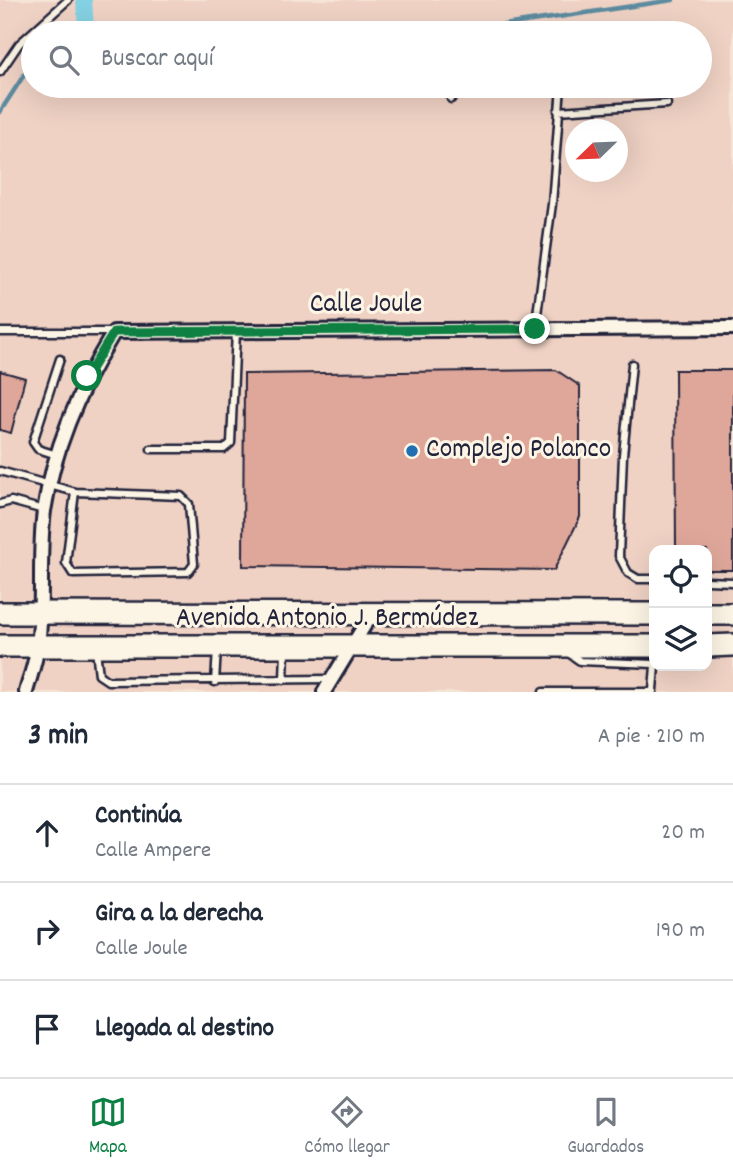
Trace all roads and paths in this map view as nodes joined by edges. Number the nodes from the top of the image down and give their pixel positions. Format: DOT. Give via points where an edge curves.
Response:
graph roads {
  1 [pos="68,0"];
  2 [pos="45,21"];
  3 [pos="21,42"];
  4 [pos="0,72"];
  5 [pos="560,98"];
  6 [pos="667,104"];
  7 [pos="558,111"];
  8 [pos="733,328"];
  9 [pos="535,329"];
  10 [pos="236,331"];
  11 [pos="0,332"];
  12 [pos="114,332"];
  13 [pos="60,359"];
  14 [pos="632,363"];
  15 [pos="151,449"];
  16 [pos="59,455"];
  17 [pos="0,471"];
  18 [pos="50,486"];
  19 [pos="75,492"];
  20 [pos="0,504"];
  21 [pos="44,510"];
  22 [pos="649,579"];
  23 [pos="712,581"];
  24 [pos="733,582"];
  25 [pos="0,613"];
  26 [pos="40,613"];
  27 [pos="373,614"];
  28 [pos="649,614"];
  29 [pos="712,614"];
  30 [pos="733,614"];
  31 [pos="0,646"];
  32 [pos="649,646"];
  33 [pos="38,647"];
  34 [pos="559,647"];
  35 [pos="96,648"];
  36 [pos="217,648"];
  37 [pos="285,648"];
  38 [pos="353,649"];
  39 [pos="649,665"];
  40 [pos="654,671"];
  41 [pos="333,679"];
  42 [pos="284,680"];
  43 [pos="215,682"];
  44 [pos="653,691"];
  45 [pos="26,692"];
  46 [pos="324,692"];
  47 [pos="543,692"];
  1 -- 2 [label="lane"];
  3 -- 4 [label="lane"];
  5 -- 7 [label="lane"];
  6 -- 7 [label="lane"];
  7 -- 9 [label="lane" via="552,204"];
  8 -- 9 [label="street, Calle Joule"];
  9 -- 10 [label="street, Calle Joule"];
  10 -- 12 [label="street, Calle Joule"];
  10 -- 15 [label="lane" via="231,443 223,449"];
  11 -- 12 [label="lane, Calle Joule"];
  12 -- 16 [label="street" via="87,376"];
  13 -- 16 [label="lane" via="33,442 38,449"];
  14 -- 22 [label="lane" via="619,556 628,573"];
  16 -- 18 [label="street"];
  17 -- 18 [label="lane"];
  18 -- 19 [label="lane"];
  18 -- 21 [label="street"];
  19 -- 19 [label="lane" via="66,563 73,574 191,570 189,504 181,496"];
  20 -- 21 [label="lane" via="11,501"];
  21 -- 26 [label="street"];
  23 -- 24 [label="lane"];
  25 -- 26 [label="main road"];
  26 -- 27 [label="main road"];
  26 -- 33 [label="street"];
  27 -- 28 [label="main road"];
  27 -- 38 [label="street"];
  29 -- 30 [label="main road"];
  31 -- 33 [label="main road, Avenida Antonio J. Bermúdez"];
  32 -- 34 [label="main road, Avenida Antonio J. Bermúdez"];
  33 -- 35 [label="main road, Avenida Antonio J. Bermúdez"];
  33 -- 45 [label="street"];
  34 -- 38 [label="main road, Avenida Antonio J. Bermúdez"];
  34 -- 39 [label="lane" via="580,660"];
  35 -- 36 [label="main road, Avenida Antonio J. Bermúdez"];
  35 -- 43 [label="lane" via="98,670 108,681"];
  36 -- 37 [label="main road, Avenida Antonio J. Bermúdez"];
  36 -- 43 [label="lane"];
  37 -- 38 [label="main road, Avenida Antonio J. Bermúdez"];
  37 -- 42 [label="lane"];
  38 -- 41 [label="street"];
  40 -- 44 [label="lane"];
  41 -- 42 [label="lane"];
  41 -- 46 [label="street"];
  42 -- 43 [label="lane"];
  44 -- 47 [label="lane"];
}
